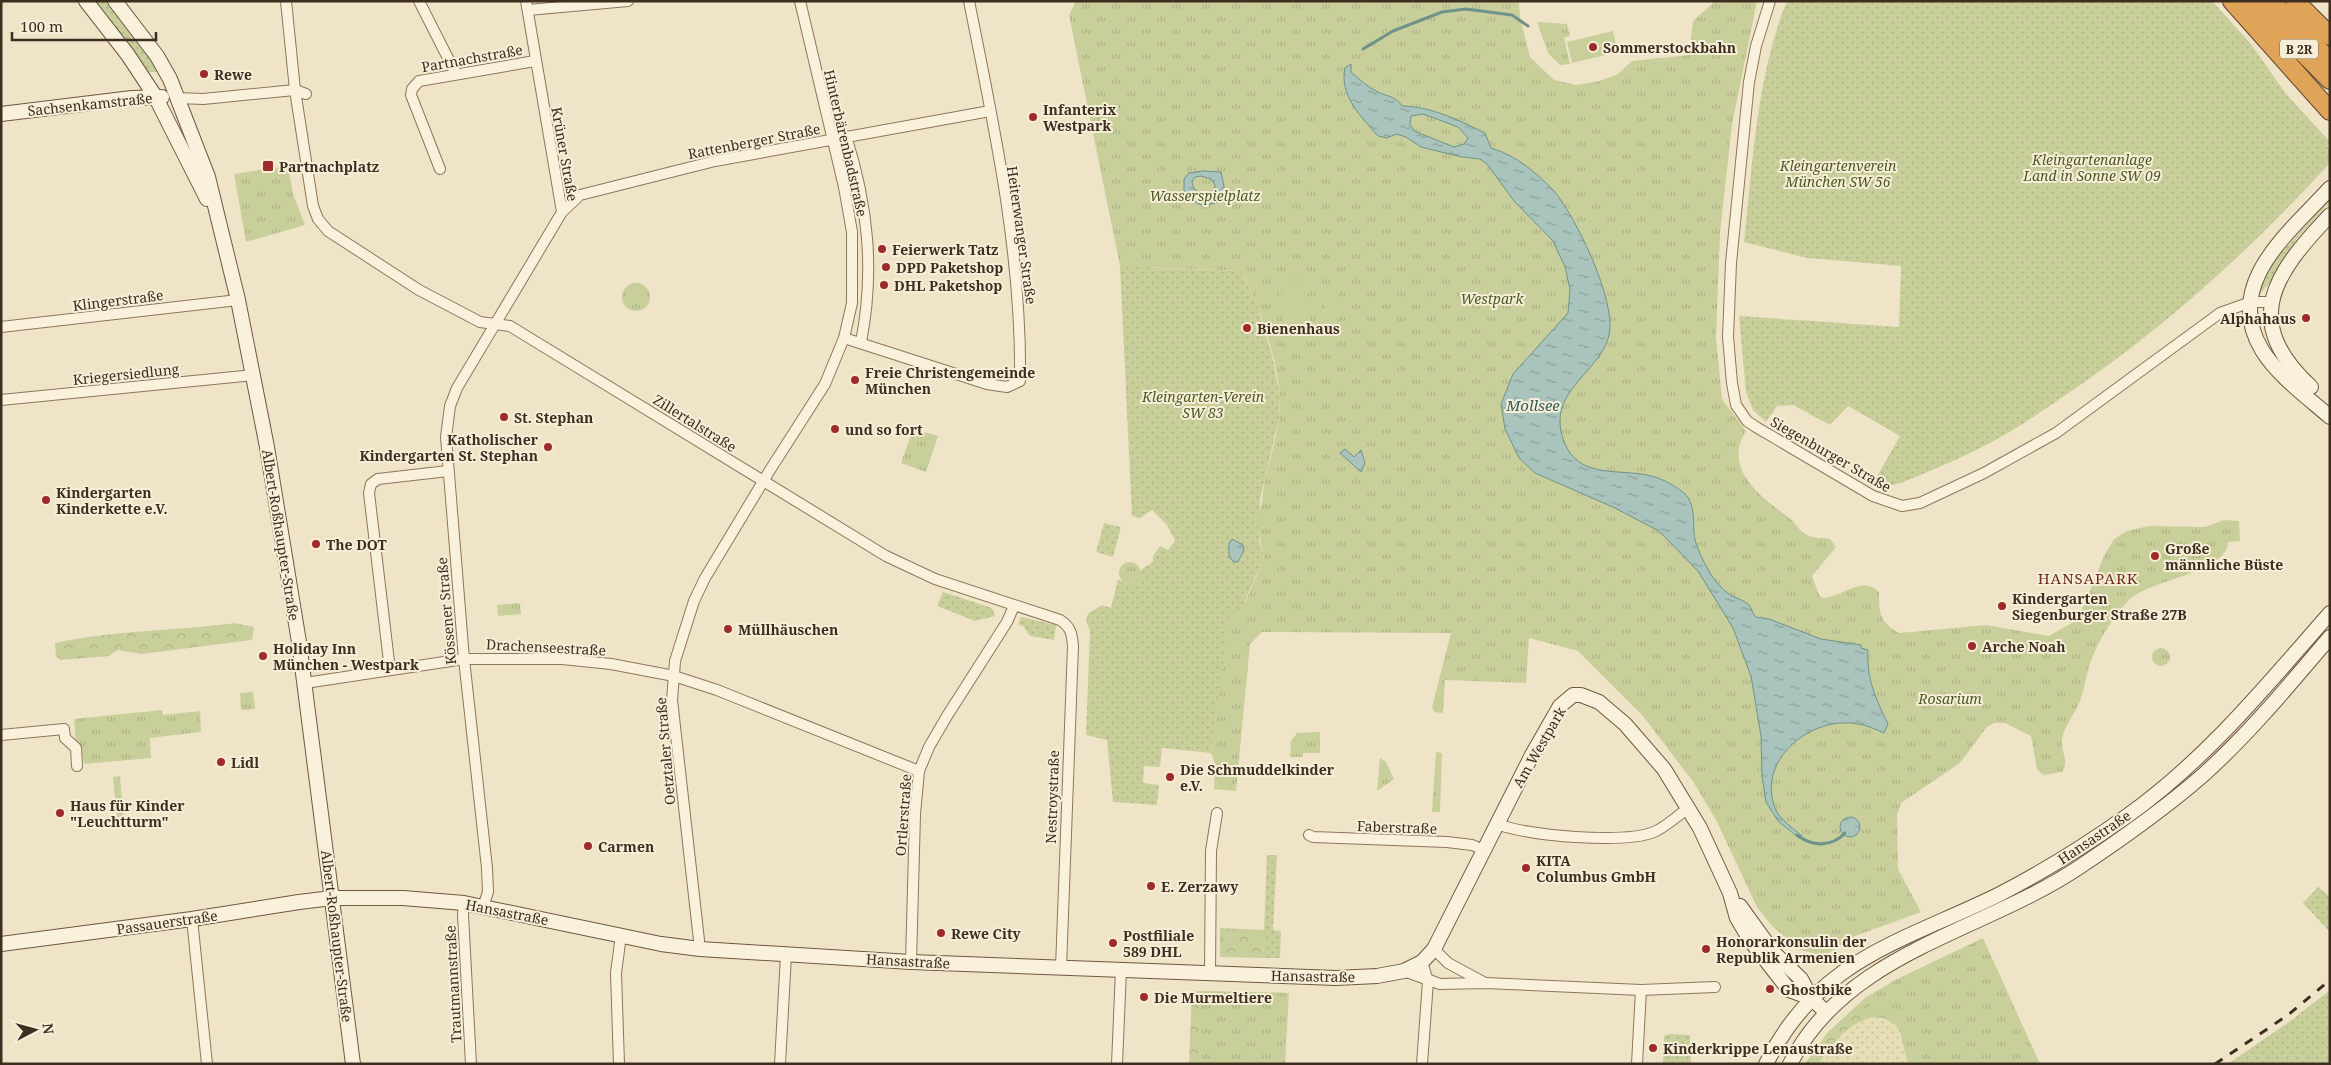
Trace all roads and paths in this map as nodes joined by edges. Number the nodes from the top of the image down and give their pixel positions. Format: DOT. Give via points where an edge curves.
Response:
graph roads {
  1 [pos="86,1"];
  2 [pos="115,1"];
  3 [pos="286,1"];
  4 [pos="419,1"];
  5 [pos="628,1"];
  6 [pos="800,1"];
  7 [pos="968,1"];
  8 [pos="1770,1"];
  9 [pos="2232,1"];
  10 [pos="2252,1"];
  11 [pos="2271,1"];
  12 [pos="2295,1"];
  13 [pos="527,6"];
  14 [pos="2330,36"];
  15 [pos="535,61"];
  16 [pos="2330,61"];
  17 [pos="456,74"];
  18 [pos="2330,80"];
  19 [pos="295,90"];
  20 [pos="306,94"];
  21 [pos="155,96"];
  22 [pos="178,98"];
  23 [pos="990,111"];
  24 [pos="2330,111"];
  25 [pos="1,114"];
  26 [pos="846,136"];
  27 [pos="832,139"];
  28 [pos="440,169"];
  29 [pos="2330,188"];
  30 [pos="562,212"];
  31 [pos="2330,216"];
  32 [pos="217,218"];
  33 [pos="238,300"];
  34 [pos="2251,302"];
  35 [pos="2271,302"];
  36 [pos="495,324"];
  37 [pos="1,327"];
  38 [pos="844,338"];
  39 [pos="861,342"];
  40 [pos="254,375"];
  41 [pos="1,400"];
  42 [pos="2330,404"];
  43 [pos="2330,417"];
  44 [pos="448,471"];
  45 [pos="764,481"];
  46 [pos="1014,606"];
  47 [pos="2330,613"];
  48 [pos="1070,628"];
  49 [pos="2330,636"];
  50 [pos="464,659"];
  51 [pos="390,670"];
  52 [pos="674,676"];
  53 [pos="305,683"];
  54 [pos="1,735"];
  55 [pos="77,766"];
  56 [pos="919,771"];
  57 [pos="1689,808"];
  58 [pos="1217,814"];
  59 [pos="1497,824"];
  60 [pos="1309,835"];
  61 [pos="1484,850"];
  62 [pos="332,898"];
  63 [pos="464,903"];
  64 [pos="483,907"];
  65 [pos="192,919"];
  66 [pos="621,936"];
  67 [pos="1,944"];
  68 [pos="700,949"];
  69 [pos="1434,949"];
  70 [pos="786,955"];
  71 [pos="911,962"];
  72 [pos="1422,962"];
  73 [pos="1061,968"];
  74 [pos="1121,970"];
  75 [pos="1404,971"];
  76 [pos="1210,973"];
  77 [pos="1428,981"];
  78 [pos="1486,983"];
  79 [pos="1715,986"];
  80 [pos="1641,990"];
  81 [pos="1811,998"];
  82 [pos="1826,1012"];
  83 [pos="208,1064"];
  84 [pos="353,1064"];
  85 [pos="471,1064"];
  86 [pos="619,1064"];
  87 [pos="780,1064"];
  88 [pos="1117,1064"];
  89 [pos="1422,1064"];
  90 [pos="1637,1064"];
  91 [pos="1766,1064"];
  92 [pos="1790,1064"];
  1 -- 21 [label="main road, Albert-Roßhaupter-Straße"];
  2 -- 22 [label="main road, Albert-Roßhaupter-Straße" via="157,56"];
  3 -- 19 [label="street"];
  4 -- 17 [label="street"];
  5 -- 13 [label="street" via="571,7"];
  6 -- 27 [label="street, Hinterbärenbadstraße"];
  7 -- 23 [label="street, Heiterwanger Straße"];
  8 -- 34 [label="street, Siegenburger Straße" via="1749,82 1728,307 1734,395 1742,415 1756,427 1873,496 1902,506 1920,503 2052,436 2220,313"];
  9 -- 24 [label="highway"];
  10 -- 18 [label="highway, B 2R"];
  11 -- 16 [label="highway, B 2R"];
  12 -- 14 [label="highway"];
  13 -- 15 [label="street, Krüner Straße"];
  15 -- 17 [label="street, Partnachstraße"];
  15 -- 30 [label="street, Krüner Straße"];
  17 -- 28 [label="street, Partnachstraße" via="415,84 411,95"];
  19 -- 20 [label="street"];
  19 -- 22 [label="street" via="203,99"];
  19 -- 36 [label="street, Zillertalstraße" via="313,206 328,231 419,290 480,322"];
  21 -- 22 [label="main road, Sachsenkamstraße"];
  21 -- 25 [label="main road, Sachsenkamstraße"];
  21 -- 32 [label="main road, Albert-Roßhaupter-Straße"];
  22 -- 32 [label="main road, Albert-Roßhaupter-Straße" via="208,177"];
  23 -- 26 [label="street, Rattenberger Straße"];
  23 -- 39 [label="street, Heiterwanger Straße" via="1014,260 1021,343 1020,382 1007,387 987,384"];
  26 -- 27 [label="street, Rattenberger Straße"];
  26 -- 39 [label="street, Hinterbärenbadstraße" via="867,227 868,279"];
  27 -- 30 [label="street, Rattenberger Straße" via="715,161 609,187 580,195"];
  27 -- 38 [label="street, Hinterbärenbadstraße" via="852,232 852,303"];
  29 -- 34 [label="main road" via="2268,255 2255,277"];
  30 -- 36 [label="street, Krüner Straße"];
  31 -- 35 [label="main road" via="2285,268"];
  32 -- 33 [label="main road, Albert-Roßhaupter-Straße"];
  33 -- 37 [label="street, Klingerstraße"];
  33 -- 40 [label="main road, Albert-Roßhaupter-Straße"];
  34 -- 35 [label="street, Siegenburger Straße"];
  34 -- 43 [label="main road" via="2252,323 2262,350"];
  35 -- 42 [label="main road" via="2272,332 2280,349 2294,370"];
  36 -- 44 [label="street, Kössener Straße" via="457,388 450,406 446,438"];
  36 -- 45 [label="street, Zillertalstraße" via="510,326"];
  38 -- 39 [label="street, Heiterwanger Straße"];
  38 -- 45 [label="street, Hinterbärenbadstraße" via="825,384"];
  40 -- 41 [label="street, Kriegersiedlung"];
  40 -- 53 [label="main road, Albert-Roßhaupter-Straße"];
  44 -- 50 [label="street, Kössener Straße"];
  44 -- 51 [label="street" via="378,479 371,484"];
  45 -- 46 [label="street, Zillertalstraße" via="909,568"];
  45 -- 52 [label="street, Oetztaler Straße" via="694,601 682,636"];
  46 -- 48 [label="street, Zillertalstraße" via="1060,620"];
  46 -- 56 [label="street, Ortlerstraße" via="929,747"];
  47 -- 81 [label="main road, Hansastraße" via="2211,745 2128,815 2055,864 1861,960 1830,980"];
  48 -- 73 [label="street, Nestroystraße" via="1073,646"];
  49 -- 82 [label="main road, Hansastraße" via="2236,743 2202,776 2143,824 2080,868 2038,892 1876,971"];
  50 -- 51 [label="street, Drachenseestraße"];
  50 -- 52 [label="street, Drachenseestraße" via="562,659 612,664"];
  50 -- 64 [label="street, Kössener Straße" via="487,876 488,892"];
  51 -- 53 [label="street, Drachenseestraße"];
  52 -- 56 [label="street, Drachenseestraße" via="725,693"];
  52 -- 68 [label="street, Oetztaler Straße" via="672,700"];
  53 -- 62 [label="main road, Albert-Roßhaupter-Straße"];
  54 -- 55 [label="street" via="64,729 65,738 76,748"];
  56 -- 71 [label="street, Ortlerstraße" via="914,814"];
  57 -- 59 [label="street" via="1656,831 1637,836 1541,835"];
  57 -- 59 [label="main road, Am Westpark" via="1664,769 1626,724 1592,697 1573,695 1560,706"];
  57 -- 81 [label="main road, Am Westpark" via="1730,893 1769,947 1801,979"];
  58 -- 76 [label="street" via="1211,851"];
  59 -- 61 [label="main road, Am Westpark"];
  60 -- 61 [label="street, Faberstraße" via="1447,842"];
  61 -- 69 [label="main road, Am Westpark"];
  62 -- 63 [label="main road, Hansastraße"];
  62 -- 65 [label="main road, Passauerstraße"];
  62 -- 84 [label="main road, Albert-Roßhaupter-Straße"];
  63 -- 64 [label="main road, Hansastraße"];
  63 -- 85 [label="street, Trautmannstraße"];
  64 -- 66 [label="main road, Hansastraße"];
  65 -- 67 [label="main road, Passauerstraße"];
  65 -- 83 [label="street"];
  66 -- 68 [label="main road, Hansastraße"];
  66 -- 86 [label="street" via="616,973"];
  68 -- 70 [label="main road, Hansastraße"];
  69 -- 72 [label="main road, Am Westpark"];
  69 -- 78 [label="street" via="1448,963"];
  70 -- 71 [label="main road, Hansastraße"];
  70 -- 87 [label="street"];
  71 -- 73 [label="main road, Hansastraße"];
  72 -- 75 [label="main road, Am Westpark"];
  72 -- 77 [label="street"];
  73 -- 74 [label="main road, Hansastraße"];
  74 -- 76 [label="main road, Hansastraße"];
  74 -- 88 [label="street"];
  75 -- 76 [label="main road, Hansastraße" via="1336,978"];
  75 -- 77 [label="street"];
  77 -- 78 [label="street"];
  77 -- 89 [label="street"];
  78 -- 80 [label="street"];
  79 -- 80 [label="street"];
  80 -- 90 [label="street"];
  81 -- 82 [label="main road, Am Westpark"];
  81 -- 91 [label="main road, Hansastraße" via="1789,1022"];
  82 -- 92 [label="main road, Hansastraße"];
}
